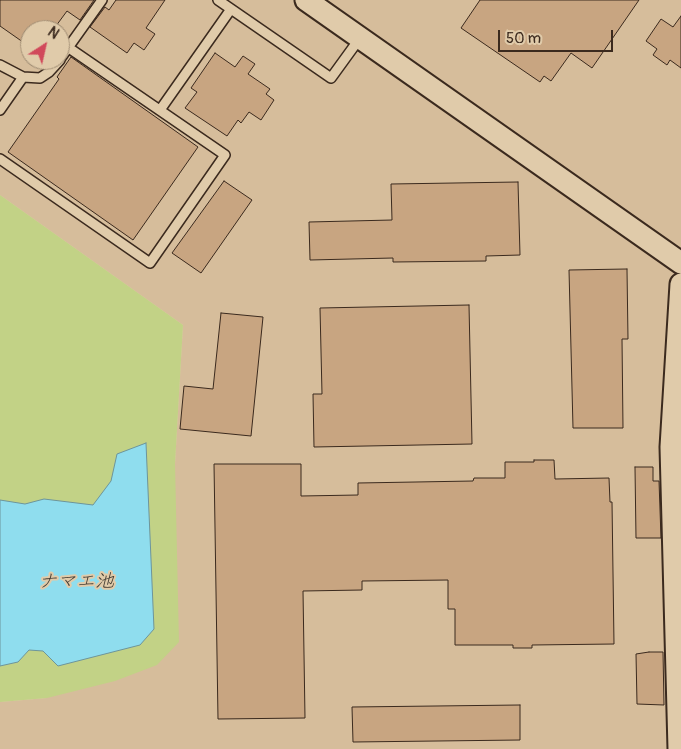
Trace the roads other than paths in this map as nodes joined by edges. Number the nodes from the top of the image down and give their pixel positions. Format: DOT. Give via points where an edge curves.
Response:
graph roads {
  1 [pos="102,0"];
  2 [pos="218,0"];
  3 [pos="306,0"];
  4 [pos="231,9"];
  5 [pos="360,38"];
  6 [pos="70,47"];
  7 [pos="70,49"];
  8 [pos="0,65"];
  9 [pos="51,70"];
  10 [pos="22,77"];
  11 [pos="0,110"];
  12 [pos="160,110"];
  13 [pos="0,159"];
  14 [pos="681,263"];
  15 [pos="681,284"];
  16 [pos="677,494"];
  17 [pos="679,749"];
  1 -- 6 [label="lane"];
  2 -- 4 [label="lane"];
  3 -- 5 [label="street"];
  4 -- 5 [label="lane" via="331,78"];
  4 -- 12 [label="lane"];
  5 -- 14 [label="street"];
  7 -- 12 [label="lane"];
  8 -- 10 [label="lane"];
  9 -- 10 [label="lane" via="40,78"];
  10 -- 11 [label="lane"];
  12 -- 13 [label="lane" via="225,155 150,263"];
  15 -- 16 [label="street" via="672,447"];
  16 -- 17 [label="street"];
}
